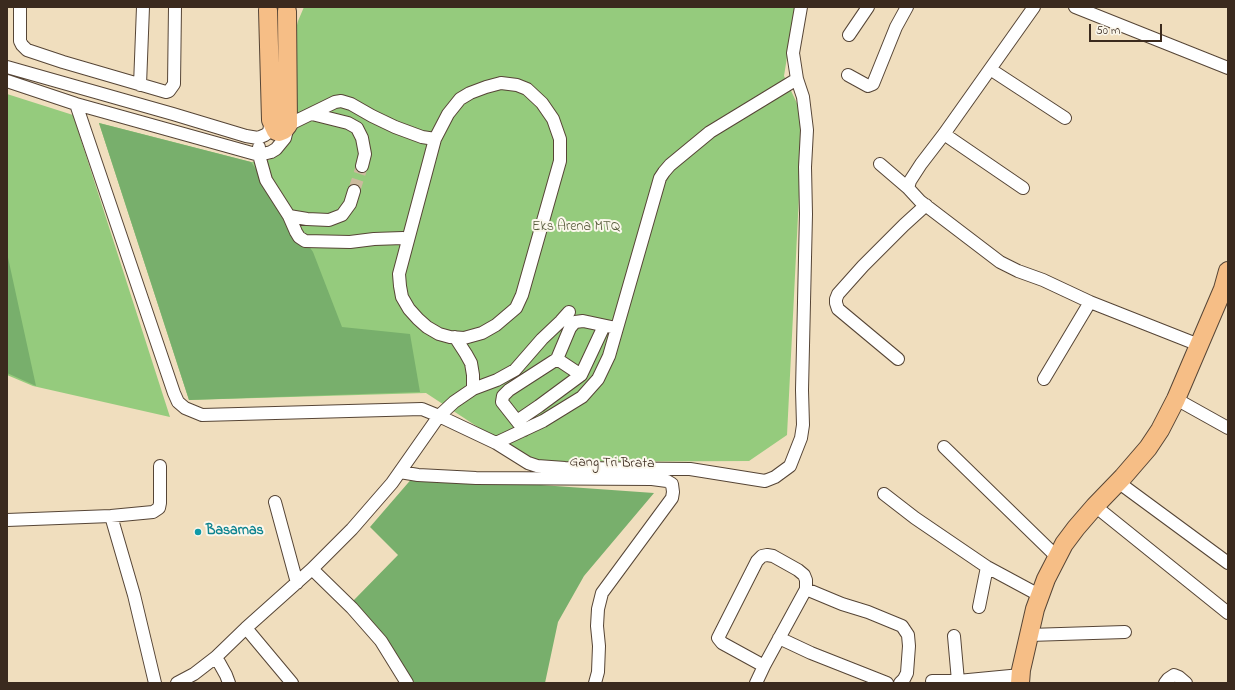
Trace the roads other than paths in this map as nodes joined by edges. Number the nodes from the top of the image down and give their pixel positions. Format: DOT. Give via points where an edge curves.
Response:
graph roads {
  1 [pos="20,7"];
  2 [pos="143,7"];
  3 [pos="175,7"];
  4 [pos="801,7"];
  5 [pos="868,7"];
  6 [pos="907,7"];
  7 [pos="1034,7"];
  8 [pos="1075,7"];
  9 [pos="267,9"];
  10 [pos="289,9"];
  11 [pos="849,35"];
  12 [pos="7,67"];
  13 [pos="1228,68"];
  14 [pos="990,69"];
  15 [pos="848,75"];
  16 [pos="797,79"];
  17 [pos="7,81"];
  18 [pos="140,85"];
  19 [pos="76,104"];
  20 [pos="312,114"];
  21 [pos="1065,118"];
  22 [pos="271,120"];
  23 [pos="288,126"];
  24 [pos="944,134"];
  25 [pos="258,138"];
  26 [pos="435,139"];
  27 [pos="259,155"];
  28 [pos="880,164"];
  29 [pos="362,166"];
  30 [pos="908,188"];
  31 [pos="1023,188"];
  32 [pos="354,191"];
  33 [pos="926,205"];
  34 [pos="289,216"];
  35 [pos="408,240"];
  36 [pos="1228,271"];
  37 [pos="1225,290"];
  38 [pos="1090,302"];
  39 [pos="570,312"];
  40 [pos="604,326"];
  41 [pos="616,328"];
  42 [pos="455,337"];
  43 [pos="1199,345"];
  44 [pos="557,359"];
  45 [pos="898,359"];
  46 [pos="581,375"];
  47 [pos="1044,379"];
  48 [pos="473,389"];
  49 [pos="1176,399"];
  50 [pos="439,416"];
  51 [pos="520,426"];
  52 [pos="1228,428"];
  53 [pos="496,443"];
  54 [pos="944,447"];
  55 [pos="160,466"];
  56 [pos="400,472"];
  57 [pos="1118,482"];
  58 [pos="884,494"];
  59 [pos="275,502"];
  60 [pos="1095,506"];
  61 [pos="111,516"];
  62 [pos="7,520"];
  63 [pos="1057,557"];
  64 [pos="1228,563"];
  65 [pos="987,567"];
  66 [pos="312,568"];
  67 [pos="297,583"];
  68 [pos="806,589"];
  69 [pos="1038,595"];
  70 [pos="978,607"];
  71 [pos="1228,612"];
  72 [pos="246,628"];
  73 [pos="1125,632"];
  74 [pos="1029,635"];
  75 [pos="954,636"];
  76 [pos="779,638"];
  77 [pos="216,657"];
  78 [pos="764,666"];
  79 [pos="1021,679"];
  80 [pos="932,681"];
  81 [pos="958,681"];
  82 [pos="155,683"];
  83 [pos="177,683"];
  84 [pos="229,683"];
  85 [pos="292,683"];
  86 [pos="407,683"];
  87 [pos="595,683"];
  88 [pos="756,683"];
  89 [pos="887,683"];
  90 [pos="900,683"];
  91 [pos="1165,683"];
  92 [pos="1186,683"];
  1 -- 18 [label="street" via="20,41 27,50"];
  2 -- 18 [label="street"];
  3 -- 18 [label="street" via="174,84 166,92"];
  4 -- 16 [label="street" via="793,53"];
  5 -- 11 [label="street"];
  6 -- 15 [label="street" via="873,84 868,86"];
  7 -- 14 [label="street"];
  8 -- 13 [label="street"];
  9 -- 10 [label="highway" via="277,14"];
  9 -- 22 [label="highway"];
  10 -- 23 [label="highway"];
  12 -- 25 [label="street"];
  14 -- 21 [label="street"];
  14 -- 24 [label="street"];
  16 -- 41 [label="street" via="710,132 664,172 660,178"];
  16 -- 53 [label="street" via="803,97 807,130 803,425 802,438 790,466 775,477 765,480 690,469 548,467 528,463"];
  17 -- 19 [label="street"];
  19 -- 27 [label="street"];
  19 -- 50 [label="street" via="178,402 202,415 422,409"];
  20 -- 23 [label="street"];
  20 -- 26 [label="street" via="335,102 345,102 395,127"];
  20 -- 29 [label="street" via="348,123 357,128 365,154"];
  22 -- 23 [label="highway" via="276,131 284,130"];
  22 -- 25 [label="street" via="269,132"];
  23 -- 27 [label="street" via="285,138 276,149"];
  24 -- 30 [label="street" via="921,164"];
  24 -- 31 [label="street"];
  25 -- 27 [label="street"];
  26 -- 35 [label="street"];
  26 -- 42 [label="street" via="448,114 460,99 501,83 527,89 542,103 553,119 560,139 560,161 522,295 516,308 496,326 482,333 464,338"];
  27 -- 34 [label="street" via="266,180"];
  28 -- 30 [label="street"];
  30 -- 33 [label="street"];
  32 -- 34 [label="street" via="350,204 342,215 329,220"];
  33 -- 38 [label="street" via="1000,262"];
  33 -- 45 [label="street" via="863,266 836,299 838,309"];
  34 -- 35 [label="street" via="299,237 305,241 350,242 403,238"];
  35 -- 42 [label="street" via="399,274 402,297 409,309 428,327 439,334"];
  36 -- 37 [label="highway"];
  37 -- 43 [label="highway"];
  38 -- 43 [label="street"];
  38 -- 47 [label="street"];
  39 -- 48 [label="street" via="542,339 516,370"];
  40 -- 41 [label="street"];
  40 -- 44 [label="street" via="583,321 575,322"];
  40 -- 46 [label="street"];
  41 -- 51 [label="street" via="609,356 598,379 582,397 543,420"];
  42 -- 48 [label="street" via="471,363"];
  43 -- 49 [label="highway"];
  44 -- 46 [label="street"];
  44 -- 51 [label="street" via="503,396 502,402"];
  46 -- 51 [label="street" via="539,406"];
  48 -- 50 [label="street"];
  49 -- 52 [label="street"];
  49 -- 57 [label="highway" via="1148,448"];
  50 -- 53 [label="street"];
  50 -- 56 [label="street"];
  51 -- 53 [label="street"];
  54 -- 63 [label="street"];
  55 -- 61 [label="street" via="159,508 153,512"];
  56 -- 66 [label="street" via="352,529"];
  56 -- 87 [label="street, Gang Tri Brata" via="476,478 652,479 672,484 672,498 602,593 598,609 598,672"];
  57 -- 60 [label="highway"];
  57 -- 64 [label="street"];
  58 -- 65 [label="street"];
  59 -- 67 [label="street"];
  60 -- 63 [label="highway" via="1064,544"];
  60 -- 71 [label="street"];
  61 -- 62 [label="street"];
  61 -- 82 [label="street" via="134,594"];
  63 -- 69 [label="highway"];
  65 -- 69 [label="street"];
  65 -- 70 [label="street"];
  66 -- 67 [label="street"];
  66 -- 86 [label="street" via="381,641"];
  67 -- 72 [label="street"];
  68 -- 76 [label="street"];
  68 -- 78 [label="street" via="804,575 798,570 773,556 762,556 757,561 718,638 722,644"];
  68 -- 90 [label="street" via="902,626 908,635 909,646 907,672"];
  69 -- 74 [label="highway"];
  72 -- 77 [label="street"];
  72 -- 85 [label="street"];
  73 -- 74 [label="street"];
  74 -- 79 [label="highway"];
  75 -- 81 [label="street"];
  76 -- 78 [label="street"];
  76 -- 89 [label="street"];
  77 -- 83 [label="street"];
  77 -- 84 [label="street"];
  78 -- 88 [label="street"];
  79 -- 81 [label="street"];
  80 -- 81 [label="street"];
  91 -- 92 [label="street" via="1174,675"];
}
